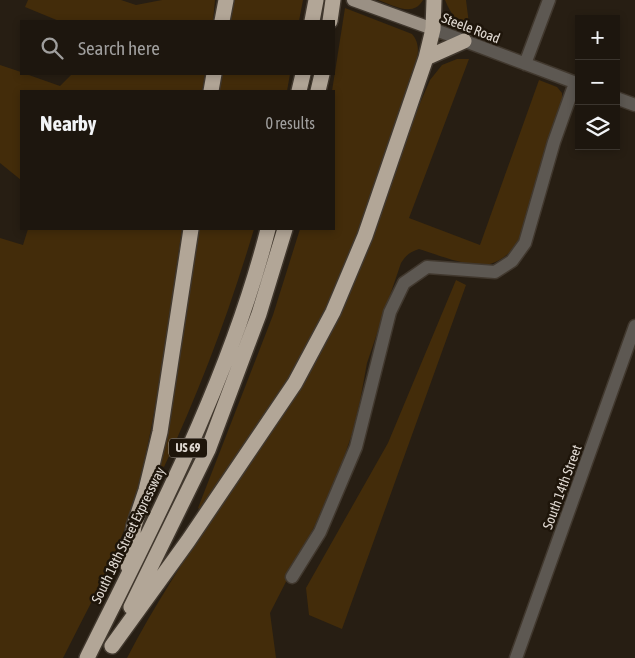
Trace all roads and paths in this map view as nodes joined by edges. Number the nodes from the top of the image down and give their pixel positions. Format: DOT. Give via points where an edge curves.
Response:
graph roads {
  1 [pos="226,0"];
  2 [pos="316,0"];
  3 [pos="333,0"];
  4 [pos="353,0"];
  5 [pos="434,0"];
  6 [pos="549,0"];
  7 [pos="222,20"];
  8 [pos="312,20"];
  9 [pos="330,20"];
  10 [pos="433,29"];
  11 [pos="464,41"];
  12 [pos="426,58"];
  13 [pos="525,64"];
  14 [pos="214,75"];
  15 [pos="303,75"];
  16 [pos="322,75"];
  17 [pos="575,82"];
  18 [pos="575,88"];
  19 [pos="211,90"];
  20 [pos="299,90"];
  21 [pos="318,90"];
  22 [pos="620,99"];
  23 [pos="635,105"];
  24 [pos="191,230"];
  25 [pos="268,230"];
  26 [pos="285,230"];
  27 [pos="635,326"];
  28 [pos="292,577"];
  29 [pos="126,579"];
  30 [pos="109,652"];
  31 [pos="87,658"];
  32 [pos="516,658"];
  1 -- 7 [label="highway"];
  2 -- 8 [label="highway"];
  3 -- 9 [label="highway"];
  4 -- 10 [label="main road, Steele Road"];
  5 -- 10 [label="highway"];
  6 -- 13 [label="street"];
  10 -- 11 [label="street, Steele Road"];
  10 -- 12 [label="highway"];
  11 -- 12 [label="highway"];
  11 -- 13 [label="street, Steele Road"];
  12 -- 30 [label="highway" via="365,236 333,312 295,383"];
  13 -- 17 [label="street, Steele Road"];
  14 -- 19 [label="highway"];
  15 -- 20 [label="highway"];
  16 -- 21 [label="highway"];
  18 -- 28 [label="street" via="554,142 525,243 512,261 495,272 427,267 404,283 390,312 356,447 320,532"];
  22 -- 23 [label="street"];
  24 -- 29 [label="highway" via="160,432 134,526"];
  25 -- 29 [label="highway, South 18th Street Expressway / US 69" via="240,325 195,433"];
  26 -- 30 [label="highway, US 69" via="259,314 208,450"];
  27 -- 32 [label="street, South 14th Street"];
  29 -- 31 [label="highway, South 18th Street Expressway / US 69"];
}
